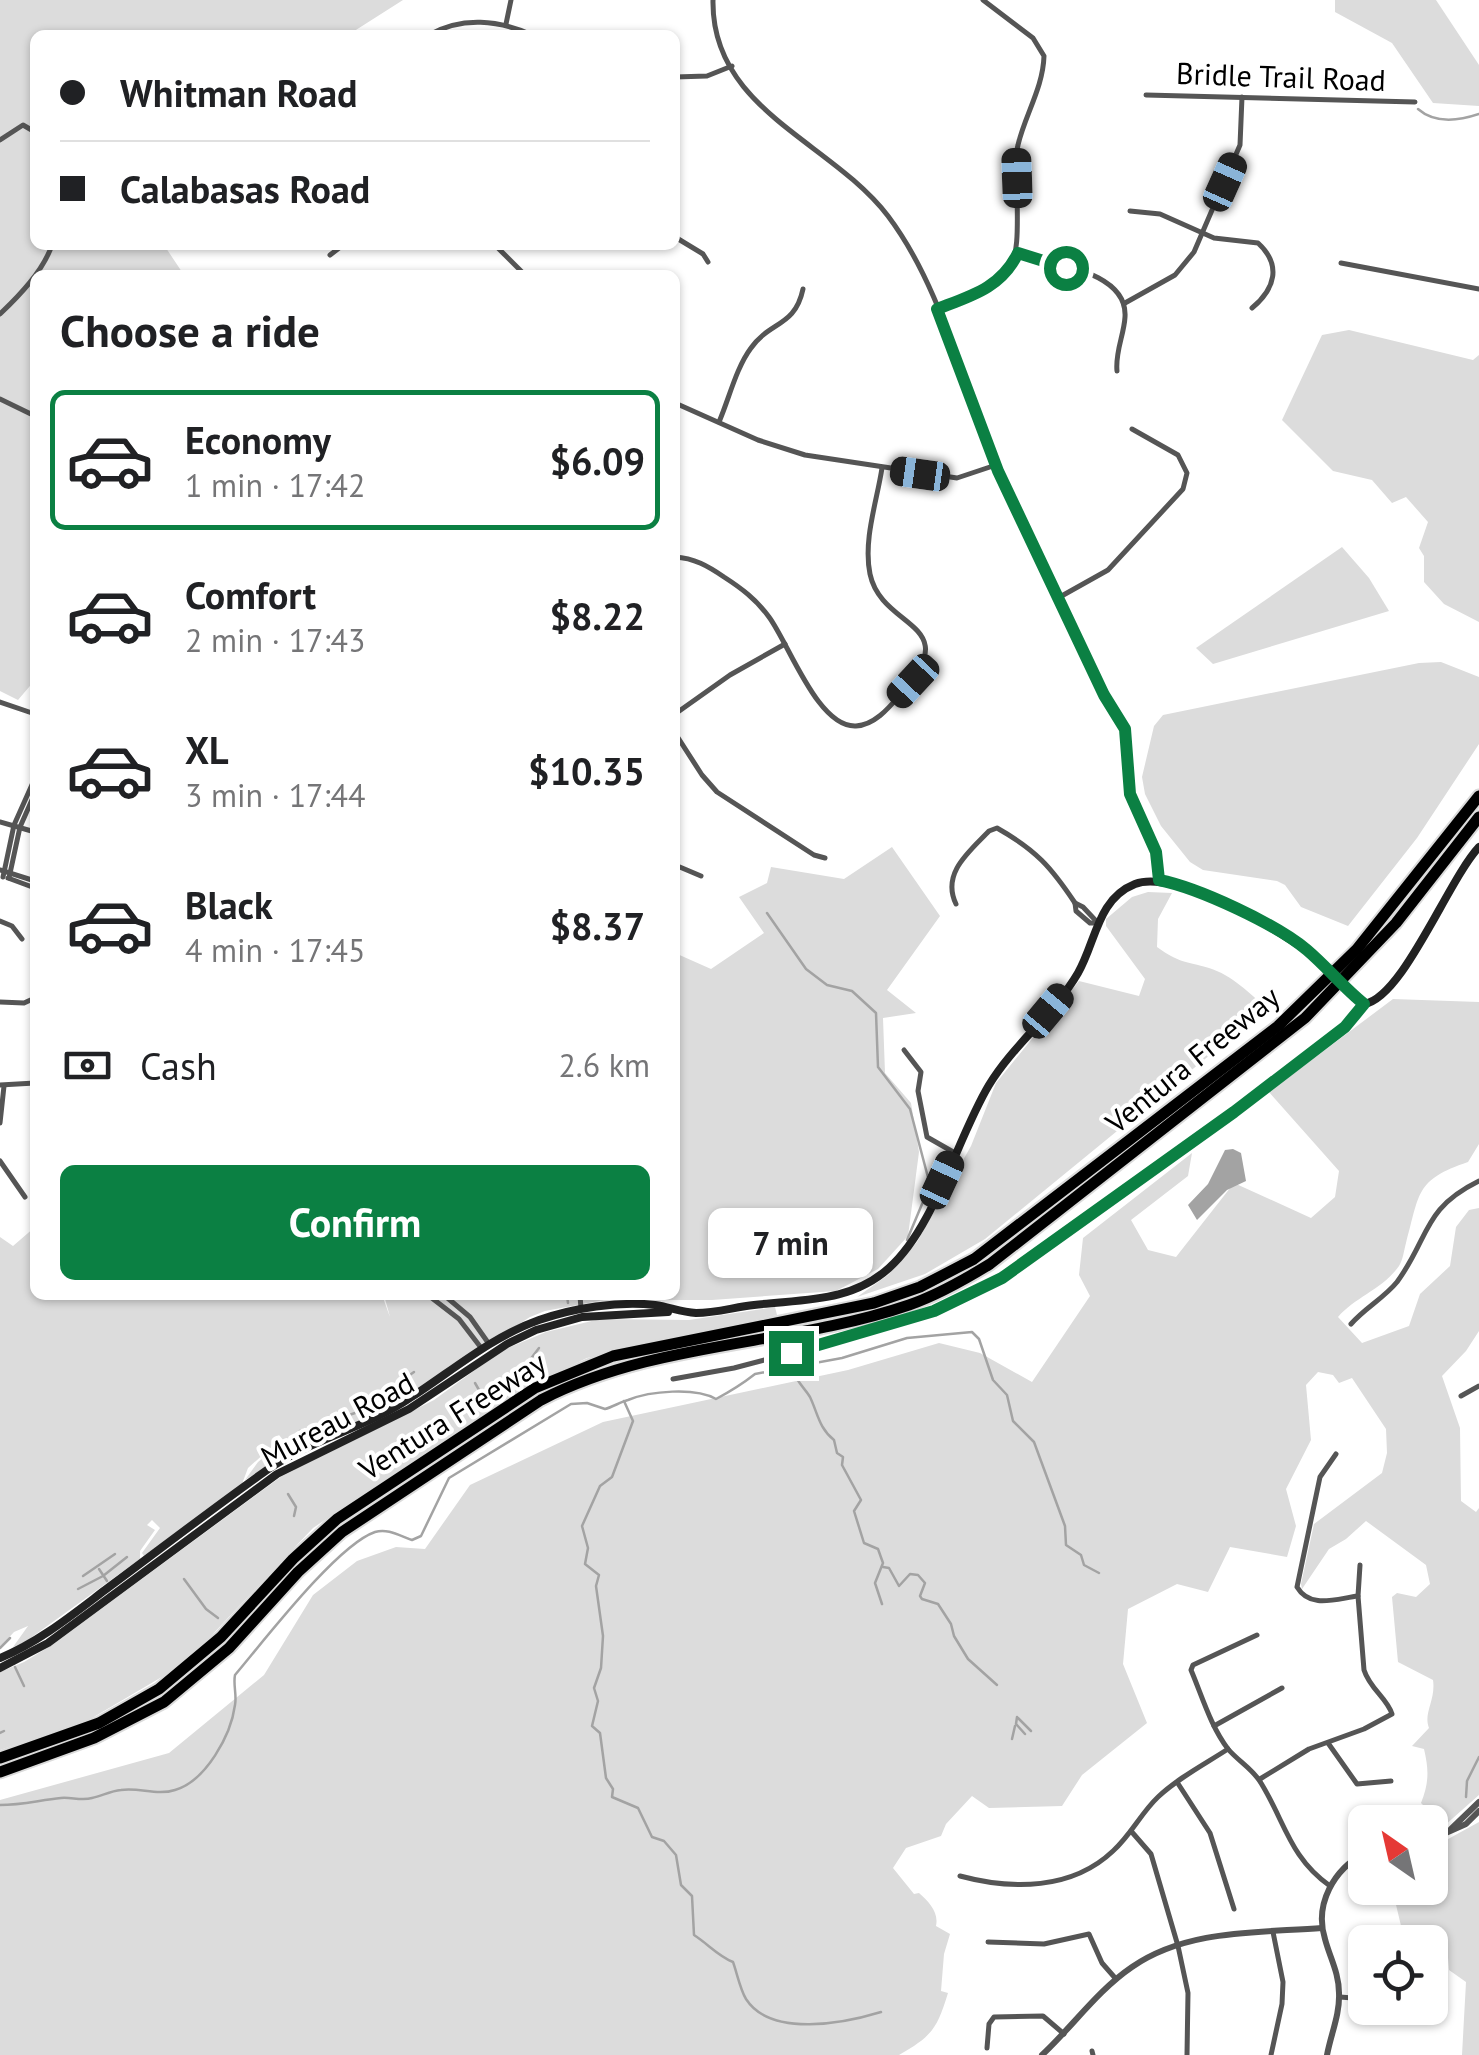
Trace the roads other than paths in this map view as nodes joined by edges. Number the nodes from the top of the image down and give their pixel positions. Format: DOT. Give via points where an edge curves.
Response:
graph roads {
  1 [pos="511,0"];
  2 [pos="714,0"];
  3 [pos="982,0"];
  4 [pos="506,24"];
  5 [pos="443,30"];
  6 [pos="520,30"];
  7 [pos="732,66"];
  8 [pos="680,77"];
  9 [pos="1146,94"];
  10 [pos="1242,97"];
  11 [pos="1415,102"];
  12 [pos="30,129"];
  13 [pos="0,140"];
  14 [pos="1130,211"];
  15 [pos="1202,234"];
  16 [pos="680,239"];
  17 [pos="337,250"];
  18 [pos="502,250"];
  19 [pos="1018,253"];
  20 [pos="330,255"];
  21 [pos="708,262"];
  22 [pos="1342,263"];
  23 [pos="520,270"];
  24 [pos="30,281"];
  25 [pos="803,289"];
  26 [pos="1479,289"];
  27 [pos="1125,304"];
  28 [pos="1252,308"];
  29 [pos="937,309"];
  30 [pos="0,314"];
  31 [pos="1117,371"];
  32 [pos="0,400"];
  33 [pos="680,405"];
  34 [pos="30,414"];
  35 [pos="718,422"];
  36 [pos="1132,429"];
  37 [pos="996,465"];
  38 [pos="882,468"];
  39 [pos="680,558"];
  40 [pos="1058,598"];
  41 [pos="785,644"];
  42 [pos="0,702"];
  43 [pos="680,710"];
  44 [pos="30,712"];
  45 [pos="680,740"];
  46 [pos="30,791"];
  47 [pos="1479,796"];
  48 [pos="30,802"];
  49 [pos="1479,817"];
  50 [pos="0,822"];
  51 [pos="17,826"];
  52 [pos="30,830"];
  53 [pos="1479,847"];
  54 [pos="825,858"];
  55 [pos="680,868"];
  56 [pos="4,874"];
  57 [pos="702,876"];
  58 [pos="1159,880"];
  59 [pos="30,882"];
  60 [pos="956,904"];
  61 [pos="0,921"];
  62 [pos="1098,923"];
  63 [pos="22,939"];
  64 [pos="30,1000"];
  65 [pos="0,1002"];
  66 [pos="1364,1004"];
  67 [pos="904,1050"];
  68 [pos="30,1082"];
  69 [pos="2,1085"];
  70 [pos="0,1123"];
  71 [pos="956,1153"];
  72 [pos="0,1160"];
  73 [pos="1479,1181"];
  74 [pos="25,1196"];
  75 [pos="434,1300"];
  76 [pos="450,1300"];
  77 [pos="581,1300"];
  78 [pos="582,1313"];
  79 [pos="1351,1324"];
  80 [pos="488,1350"];
  81 [pos="673,1379"];
  82 [pos="1479,1386"];
  83 [pos="1462,1396"];
  84 [pos="1336,1454"];
  85 [pos="1360,1564"];
  86 [pos="1358,1596"];
  87 [pos="1257,1635"];
  88 [pos="0,1658"];
  89 [pos="0,1668"];
  90 [pos="1282,1688"];
  91 [pos="1214,1726"];
  92 [pos="1328,1743"];
  93 [pos="1228,1749"];
  94 [pos="0,1758"];
  95 [pos="0,1772"];
  96 [pos="1260,1779"];
  97 [pos="1391,1781"];
  98 [pos="1177,1782"];
  99 [pos="1479,1802"];
  100 [pos="1474,1813"];
  101 [pos="1132,1831"];
  102 [pos="1448,1831"];
  103 [pos="1348,1864"];
  104 [pos="960,1876"];
  105 [pos="1330,1886"];
  106 [pos="1234,1908"];
  107 [pos="1322,1928"];
  108 [pos="1273,1932"];
  109 [pos="988,1942"];
  110 [pos="1178,1946"];
  111 [pos="1116,1979"];
  112 [pos="1340,1997"];
  113 [pos="1348,1997"];
  114 [pos="1064,2034"];
  115 [pos="987,2048"];
  116 [pos="1042,2055"];
  117 [pos="1187,2055"];
  118 [pos="1271,2055"];
  119 [pos="1327,2055"];
  1 -- 4 [label="street"];
  2 -- 7 [label="street" via="715,32"];
  3 -- 19 [label="street" via="1033,38 1044,56 1017,146"];
  4 -- 5 [label="street"];
  4 -- 6 [label="street"];
  7 -- 8 [label="street"];
  7 -- 29 [label="street" via="759,107 874,198 911,251"];
  9 -- 10 [label="street, Bridle Trail Road"];
  10 -- 11 [label="street, Bridle Trail Road"];
  10 -- 15 [label="street" via="1240,144"];
  12 -- 13 [label="street" via="24,125"];
  14 -- 15 [label="street" via="1160,214"];
  15 -- 27 [label="street" via="1175,276"];
  15 -- 28 [label="street" via="1251,240 1268,252 1274,277"];
  16 -- 21 [label="street"];
  17 -- 20 [label="street"];
  18 -- 23 [label="street"];
  19 -- 27 [label="street" via="1098,277"];
  19 -- 29 [label="street" via="994,285"];
  22 -- 26 [label="street"];
  24 -- 30 [label="street"];
  25 -- 35 [label="street" via="794,314 748,352"];
  27 -- 31 [label="street"];
  29 -- 37 [label="street"];
  32 -- 34 [label="street"];
  33 -- 35 [label="street"];
  35 -- 38 [label="street" via="805,455"];
  36 -- 40 [label="street" via="1178,455 1188,473 1183,489 1108,570"];
  37 -- 38 [label="street" via="958,478"];
  37 -- 40 [label="street"];
  38 -- 41 [label="street" via="868,567 878,593 924,644 919,674 878,717 842,724 824,711"];
  39 -- 41 [label="street" via="750,594"];
  40 -- 58 [label="street" via="1125,729 1130,794 1156,852"];
  41 -- 43 [label="street"];
  42 -- 44 [label="street"];
  45 -- 54 [label="street" via="717,792"];
  46 -- 51 [label="street"];
  47 -- 94 [label="highway, Ventura Freeway" via="1358,949 1278,1026 974,1259 874,1303 613,1356 535,1388 338,1519 210,1648 159,1689 99,1723"];
  48 -- 51 [label="street"];
  49 -- 95 [label="highway, Ventura Freeway" via="1396,923 1306,1018 990,1264 887,1312 644,1362 554,1393 342,1532 210,1667 164,1702 94,1738"];
  50 -- 51 [label="street"];
  51 -- 52 [label="street"];
  51 -- 56 [label="street"];
  53 -- 66 [label="main road" via="1395,982 1377,1001"];
  55 -- 57 [label="street"];
  56 -- 59 [label="street"];
  58 -- 62 [label="main road, Mureau Road" via="1125,889"];
  58 -- 66 [label="main road, bridge" via="1292,938"];
  60 -- 62 [label="street" via="955,870 997,828 1048,863"];
  61 -- 63 [label="street"];
  62 -- 71 [label="main road, Mureau Road" via="1079,972 992,1081"];
  64 -- 65 [label="street"];
  66 -- 81 [label="street" via="1345,1027 1234,1112 970,1296 874,1331"];
  67 -- 71 [label="street" via="920,1072 927,1137"];
  68 -- 69 [label="street"];
  69 -- 70 [label="street"];
  71 -- 78 [label="main road, Mureau Road" via="909,1246 887,1270 846,1293 708,1312 658,1306"];
  72 -- 74 [label="street"];
  73 -- 79 [label="street" via="1442,1203 1400,1278"];
  75 -- 80 [label="street"];
  76 -- 80 [label="street" via="470,1318"];
  77 -- 78 [label="street"];
  78 -- 80 [label="main road, Mureau Road" via="537,1320"];
  80 -- 88 [label="main road, Mureau Road" via="396,1407 270,1468 43,1636"];
  80 -- 89 [label="main road, Mureau Road" via="399,1415 276,1474 48,1643"];
  82 -- 83 [label="street"];
  84 -- 86 [label="street" via="1320,1477 1297,1587 1313,1602"];
  85 -- 86 [label="street"];
  86 -- 92 [label="street" via="1364,1670 1392,1714"];
  87 -- 91 [label="street" via="1190,1668"];
  90 -- 91 [label="street"];
  91 -- 93 [label="street"];
  92 -- 96 [label="street"];
  92 -- 97 [label="street" via="1357,1784"];
  93 -- 96 [label="street"];
  93 -- 98 [label="street"];
  96 -- 105 [label="street" via="1298,1858"];
  98 -- 101 [label="street"];
  98 -- 106 [label="street" via="1210,1833"];
  99 -- 100 [label="street"];
  100 -- 102 [label="street"];
  101 -- 104 [label="street" via="1095,1866 1055,1882"];
  101 -- 110 [label="street" via="1151,1854"];
  103 -- 105 [label="street"];
  105 -- 107 [label="street"];
  107 -- 108 [label="street"];
  107 -- 112 [label="street"];
  108 -- 110 [label="street" via="1218,1935"];
  108 -- 118 [label="street" via="1283,1982"];
  109 -- 111 [label="street" via="1044,1944 1089,1934"];
  110 -- 111 [label="street"];
  110 -- 117 [label="street" via="1188,1994"];
  111 -- 114 [label="street"];
  112 -- 113 [label="street"];
  112 -- 119 [label="street"];
  114 -- 115 [label="street" via="1044,2016 994,2017"];
  114 -- 116 [label="street"];
}
